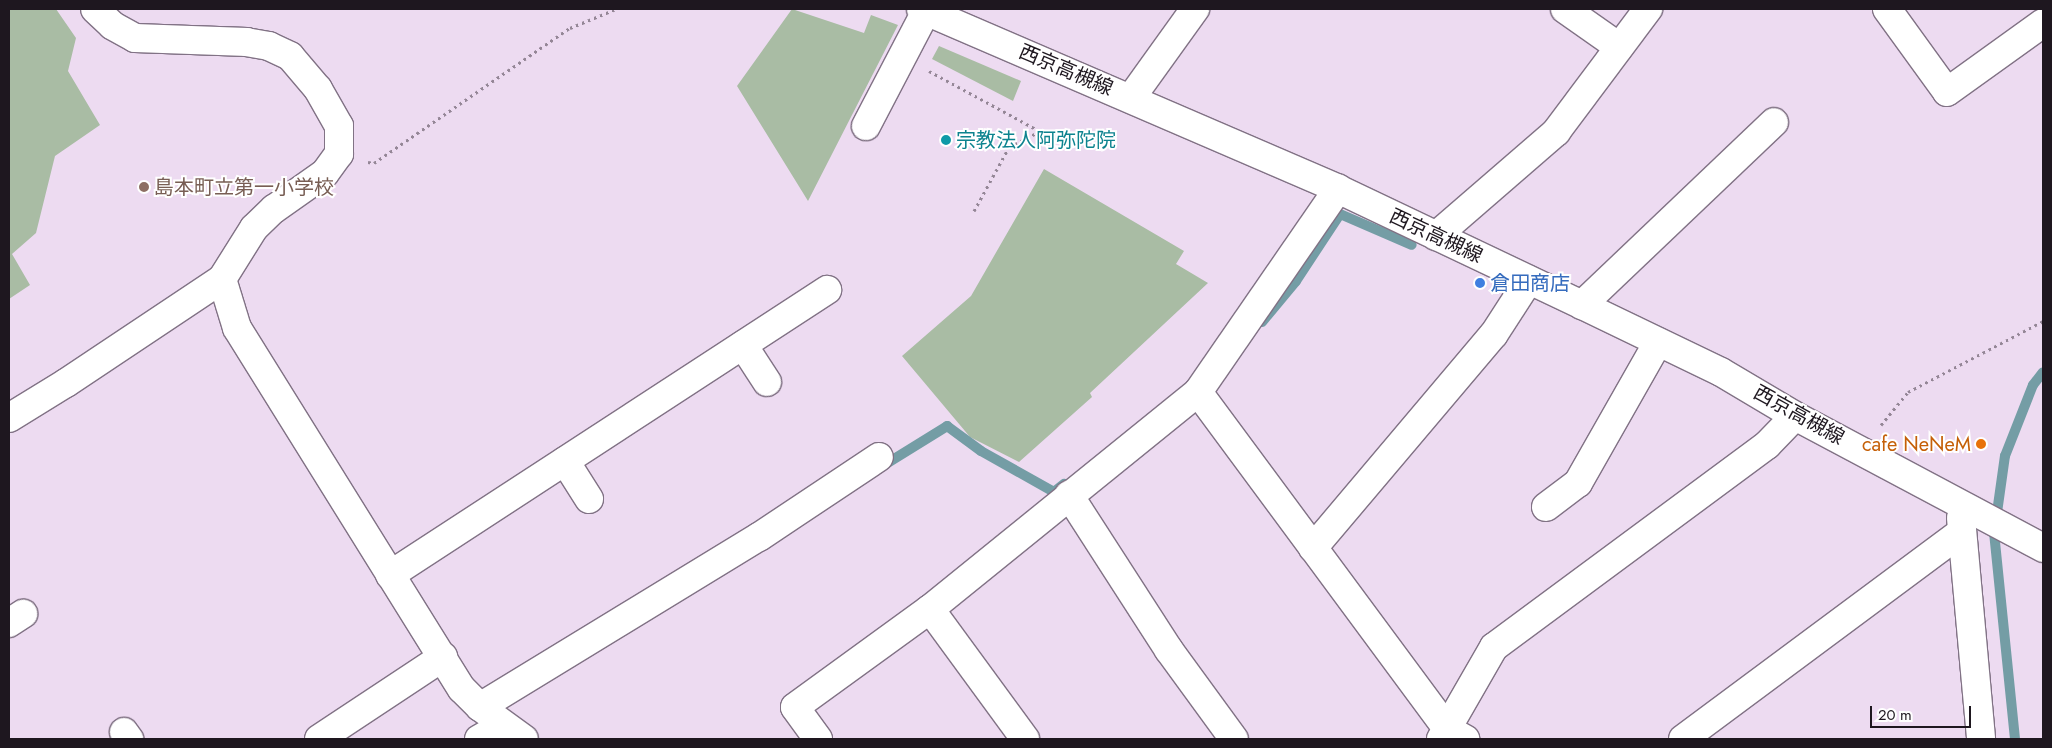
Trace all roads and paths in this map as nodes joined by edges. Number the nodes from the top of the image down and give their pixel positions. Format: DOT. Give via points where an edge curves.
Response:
graph roads {
  1 [pos="95,9"];
  2 [pos="616,9"];
  3 [pos="1195,9"];
  4 [pos="1565,9"];
  5 [pos="1648,9"];
  6 [pos="1887,9"];
  7 [pos="924,10"];
  8 [pos="2043,23"];
  9 [pos="1619,47"];
  10 [pos="903,56"];
  11 [pos="1131,98"];
  12 [pos="1774,122"];
  13 [pos="866,126"];
  14 [pos="1042,127"];
  15 [pos="1039,132"];
  16 [pos="1060,142"];
  17 [pos="339,154"];
  18 [pos="1338,189"];
  19 [pos="974,211"];
  20 [pos="1436,236"];
  21 [pos="222,279"];
  22 [pos="1529,280"];
  23 [pos="827,290"];
  24 [pos="1582,305"];
  25 [pos="2043,320"];
  26 [pos="1658,342"];
  27 [pos="743,345"];
  28 [pos="767,382"];
  29 [pos="1198,392"];
  30 [pos="1795,416"];
  31 [pos="9,418"];
  32 [pos="1865,452"];
  33 [pos="879,457"];
  34 [pos="565,462"];
  35 [pos="1069,496"];
  36 [pos="589,499"];
  37 [pos="1546,507"];
  38 [pos="1968,516"];
  39 [pos="1313,548"];
  40 [pos="2043,548"];
  41 [pos="390,575"];
  42 [pos="930,609"];
  43 [pos="443,657"];
  44 [pos="480,707"];
  45 [pos="514,732"];
  46 [pos="1451,736"];
  47 [pos="319,739"];
  48 [pos="479,739"];
  49 [pos="818,739"];
  50 [pos="1025,739"];
  51 [pos="1234,739"];
  52 [pos="1683,739"];
  53 [pos="1981,739"];
  1 -- 17 [label="street" via="112,25 135,38 247,42 270,46 290,56 318,89 339,126"];
  2 -- 17 [label="path" via="570,28 374,164"];
  3 -- 11 [label="street"];
  4 -- 9 [label="street"];
  5 -- 9 [label="street"];
  6 -- 8 [label="street" via="1947,92"];
  7 -- 10 [label="street"];
  7 -- 11 [label="street, 西京高槻線"];
  9 -- 20 [label="street" via="1556,132"];
  10 -- 13 [label="street"];
  10 -- 15 [label="path"];
  11 -- 18 [label="street, 西京高槻線"];
  12 -- 24 [label="street"];
  14 -- 15 [label="path"];
  15 -- 16 [label="path"];
  15 -- 19 [label="path" via="1009,147"];
  17 -- 21 [label="street" via="325,173 274,209 254,228"];
  18 -- 20 [label="street, 西京高槻線"];
  18 -- 29 [label="street"];
  20 -- 22 [label="street, 西京高槻線"];
  21 -- 31 [label="street"];
  21 -- 41 [label="street" via="237,328"];
  22 -- 24 [label="street, 西京高槻線"];
  22 -- 39 [label="street" via="1494,334"];
  23 -- 27 [label="street"];
  24 -- 26 [label="street, 西京高槻線"];
  25 -- 32 [label="path" via="1908,392 1885,419"];
  26 -- 30 [label="street, 西京高槻線" via="1721,372"];
  26 -- 37 [label="street" via="1578,483"];
  27 -- 28 [label="street"];
  27 -- 34 [label="street"];
  29 -- 35 [label="street"];
  29 -- 39 [label="street"];
  30 -- 32 [label="street, 西京高槻線"];
  30 -- 46 [label="street" via="1768,446 1494,647"];
  32 -- 38 [label="street, 西京高槻線"];
  33 -- 44 [label="street" via="759,538"];
  34 -- 36 [label="street"];
  34 -- 41 [label="street"];
  35 -- 42 [label="street"];
  35 -- 51 [label="street" via="1169,650"];
  38 -- 40 [label="street, 西京高槻線" via="2016,533"];
  38 -- 52 [label="street"];
  38 -- 53 [label="street"];
  39 -- 46 [label="street"];
  41 -- 43 [label="street"];
  42 -- 49 [label="street" via="795,707"];
  42 -- 50 [label="street"];
  43 -- 44 [label="street" via="462,689"];
  43 -- 47 [label="street"];
  44 -- 45 [label="street"];
  45 -- 48 [label="street"];
}
